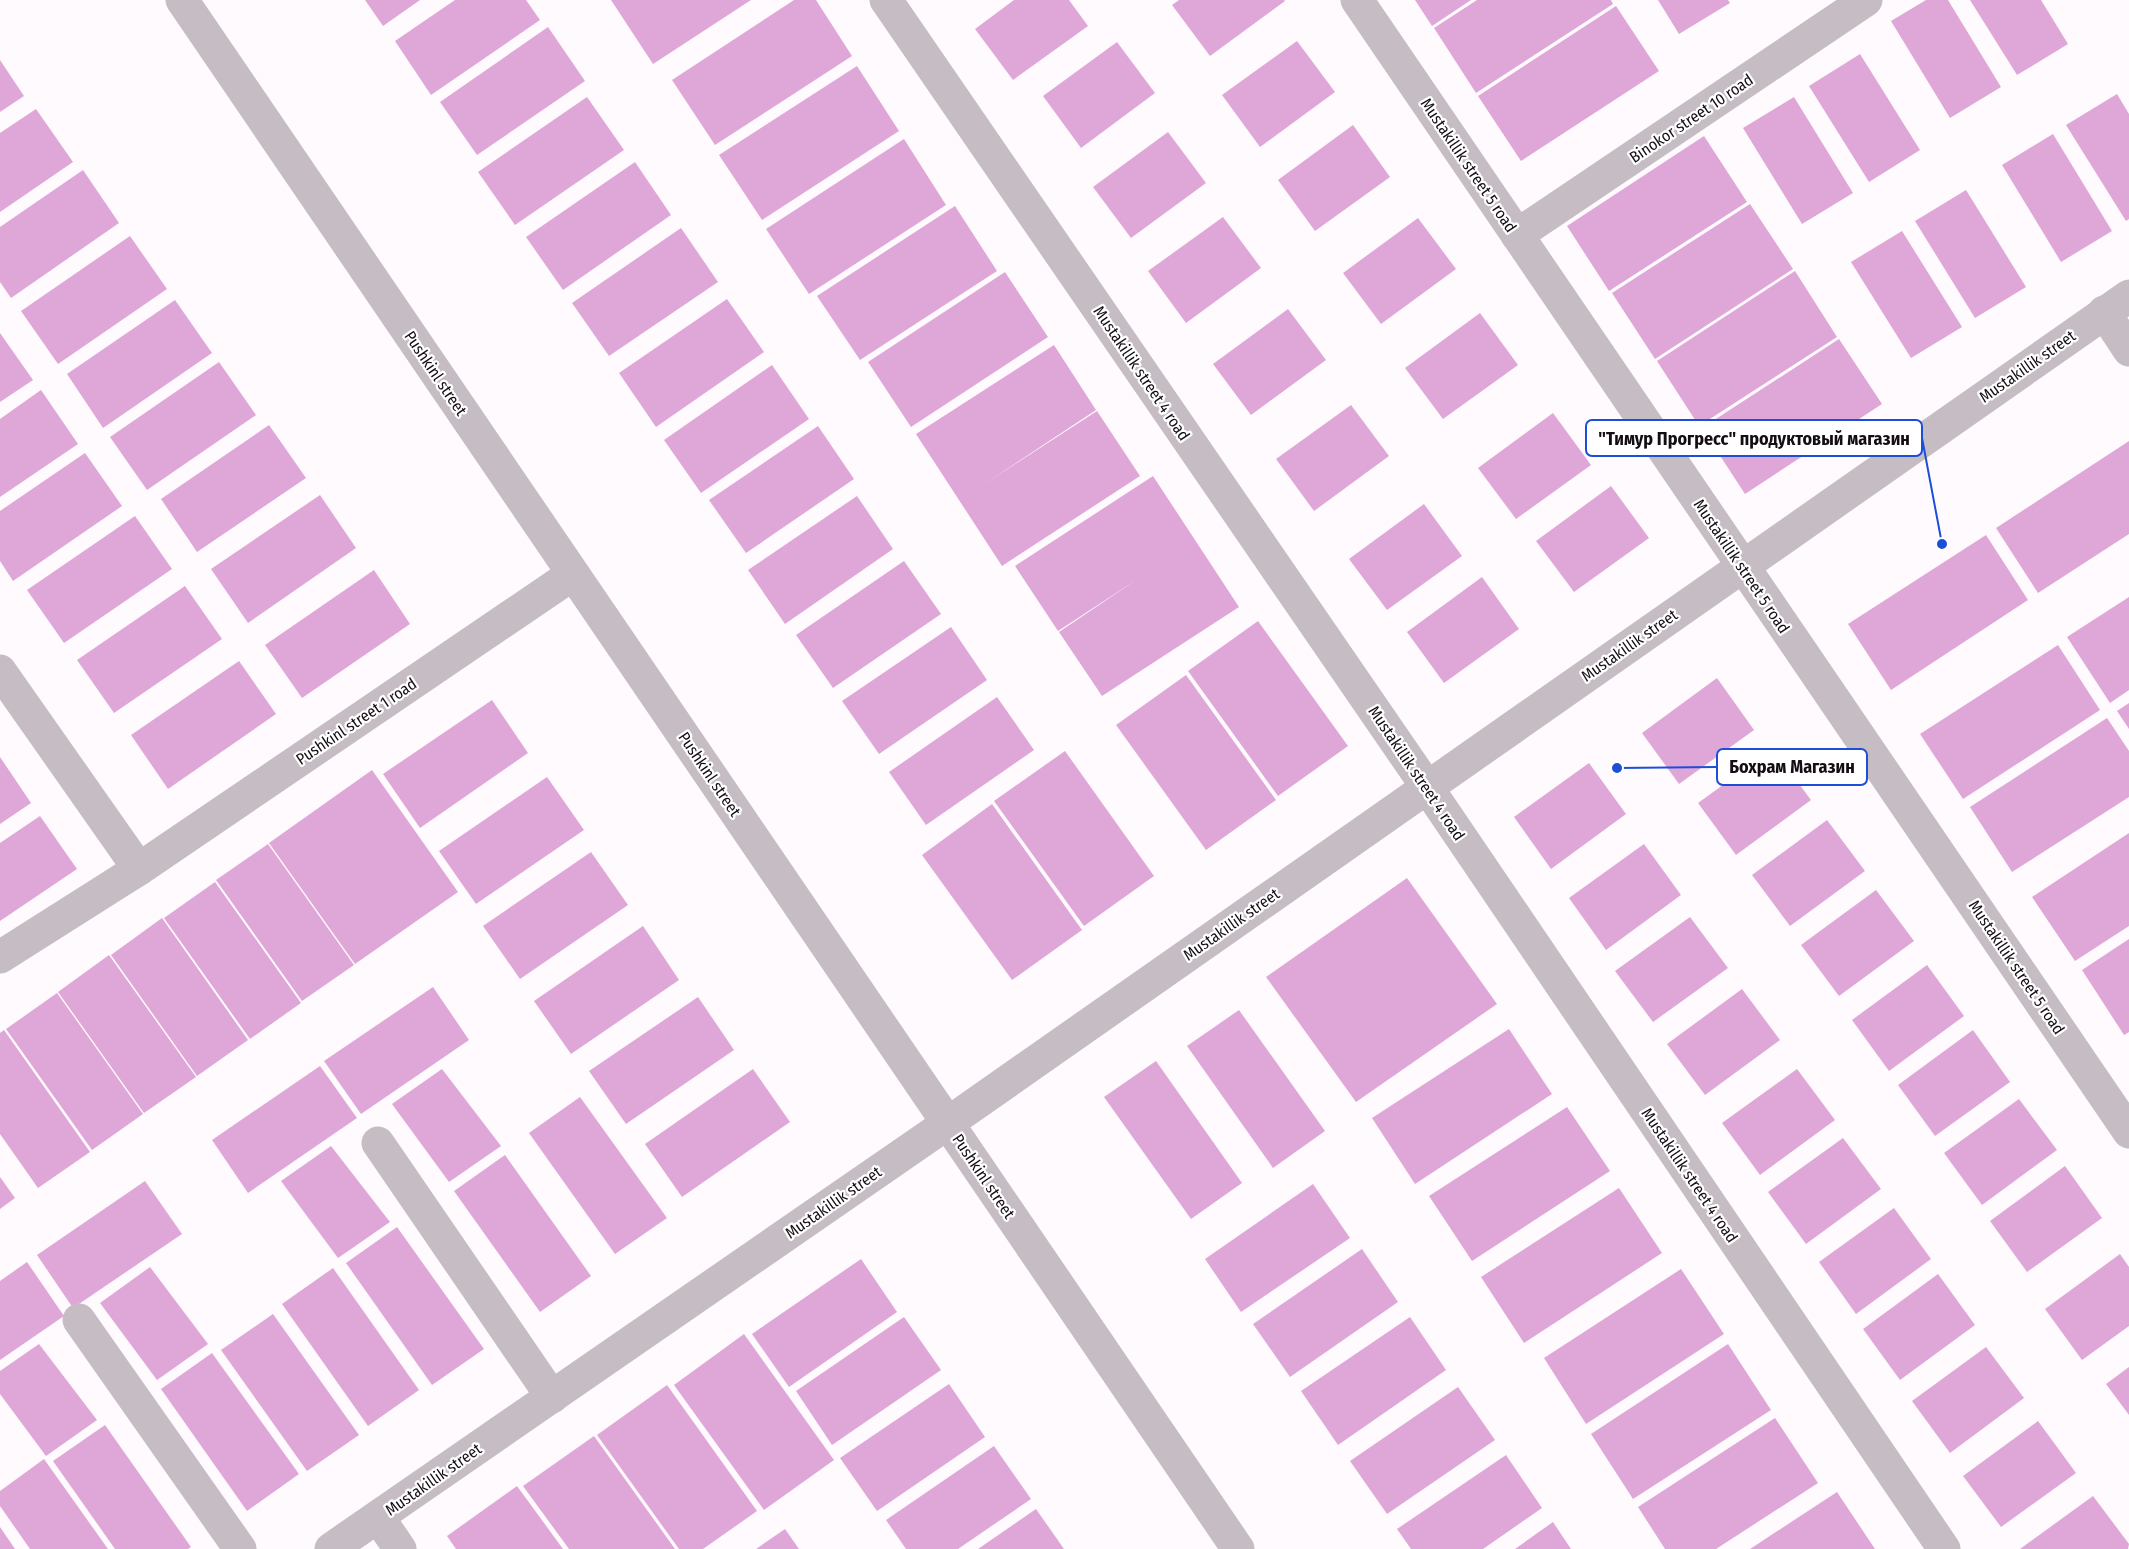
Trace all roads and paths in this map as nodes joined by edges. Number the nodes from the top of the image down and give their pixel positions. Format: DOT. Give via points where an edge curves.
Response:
graph roads {
  1 [pos="182,0"];
  2 [pos="886,0"];
  3 [pos="1357,0"];
  4 [pos="1866,0"];
  5 [pos="1517,235"];
  6 [pos="2116,304"];
  7 [pos="2129,350"];
  8 [pos="1742,566"];
  9 [pos="573,574"];
  10 [pos="0,671"];
  11 [pos="1426,787"];
  12 [pos="139,868"];
  13 [pos="0,957"];
  14 [pos="948,1123"];
  15 [pos="2129,1132"];
  16 [pos="378,1143"];
  17 [pos="79,1320"];
  18 [pos="552,1396"];
  19 [pos="378,1517"];
  20 [pos="240,1549"];
  21 [pos="331,1549"];
  22 [pos="400,1549"];
  23 [pos="1238,1549"];
  24 [pos="1944,1549"];
  1 -- 9 [label="street, Pushkinl street"];
  2 -- 11 [label="street, Mustakillik street 4 road"];
  3 -- 5 [label="street, Mustakillik street 5 road"];
  4 -- 5 [label="street, Binokor street 10 road"];
  5 -- 8 [label="street, Mustakillik street 5 road"];
  6 -- 7 [label="street"];
  6 -- 8 [label="street, Mustakillik street"];
  8 -- 11 [label="street, Mustakillik street"];
  8 -- 15 [label="street, Mustakillik street 5 road"];
  9 -- 12 [label="street, Pushkinl street 1 road"];
  9 -- 14 [label="street, Pushkinl street"];
  10 -- 12 [label="street"];
  11 -- 14 [label="street, Mustakillik street"];
  11 -- 24 [label="street, Mustakillik street 4 road"];
  12 -- 13 [label="street, Pushkinl street 1 road"];
  14 -- 18 [label="street, Mustakillik street"];
  14 -- 23 [label="street, Pushkinl street"];
  16 -- 18 [label="street"];
  17 -- 20 [label="street"];
  18 -- 19 [label="street, Mustakillik street"];
  19 -- 21 [label="street, Mustakillik street"];
  19 -- 22 [label="street"];
}
